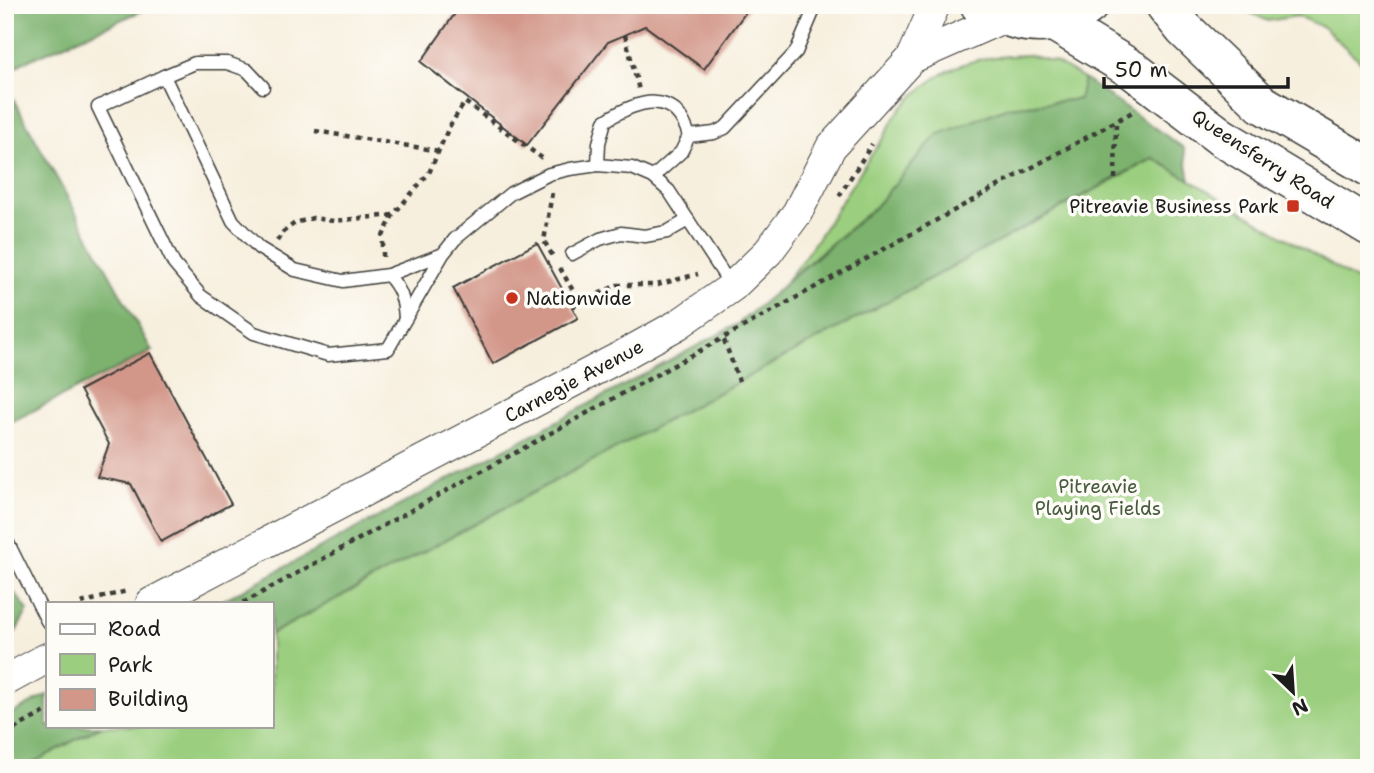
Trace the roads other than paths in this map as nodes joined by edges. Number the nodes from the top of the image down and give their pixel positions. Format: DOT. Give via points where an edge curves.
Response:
graph roads {
  1 [pos="816,5"];
  2 [pos="935,5"];
  3 [pos="1089,5"];
  4 [pos="1165,5"];
  5 [pos="991,12"];
  6 [pos="1054,22"];
  7 [pos="912,58"];
  8 [pos="164,76"];
  9 [pos="263,87"];
  10 [pos="689,136"];
  11 [pos="598,165"];
  12 [pos="1369,167"];
  13 [pos="653,177"];
  14 [pos="688,220"];
  15 [pos="1369,226"];
  16 [pos="443,254"];
  17 [pos="572,254"];
  18 [pos="388,275"];
  19 [pos="732,287"];
  20 [pos="405,321"];
  21 [pos="5,537"];
  22 [pos="153,602"];
  23 [pos="46,619"];
  24 [pos="46,659"];
  25 [pos="5,681"];
  1 -- 10 [label="lane" via="796,52 725,128"];
  2 -- 7 [label="street"];
  3 -- 6 [label="main road"];
  4 -- 12 [label="main road" via="1184,30 1262,104"];
  5 -- 6 [label="main road" via="1029,24"];
  5 -- 7 [label="street"];
  6 -- 15 [label="main road, Queensferry Road" via="1133,70 1221,137"];
  7 -- 19 [label="street, Carnegie Avenue" via="831,147 797,214 768,252"];
  8 -- 9 [label="lane" via="195,63 227,63 247,70"];
  8 -- 18 [label="lane" via="233,220 259,248 295,270 343,281"];
  8 -- 20 [label="lane" via="99,107 174,264 201,296 254,333 328,355 388,349"];
  10 -- 11 [label="lane" via="684,121 670,106 654,102 626,107 605,121"];
  10 -- 13 [label="lane" via="681,152"];
  11 -- 13 [label="lane" via="632,168"];
  11 -- 16 [label="lane" via="549,174 511,193"];
  13 -- 14 [label="lane" via="669,191"];
  14 -- 17 [label="lane" via="667,232 645,236 621,233 600,239"];
  14 -- 19 [label="lane"];
  16 -- 18 [label="lane"];
  16 -- 20 [label="lane"];
  18 -- 20 [label="lane" via="399,287"];
  19 -- 22 [label="street, Carnegie Avenue" via="616,359"];
  21 -- 23 [label="lane"];
  24 -- 25 [label="street"];
}
